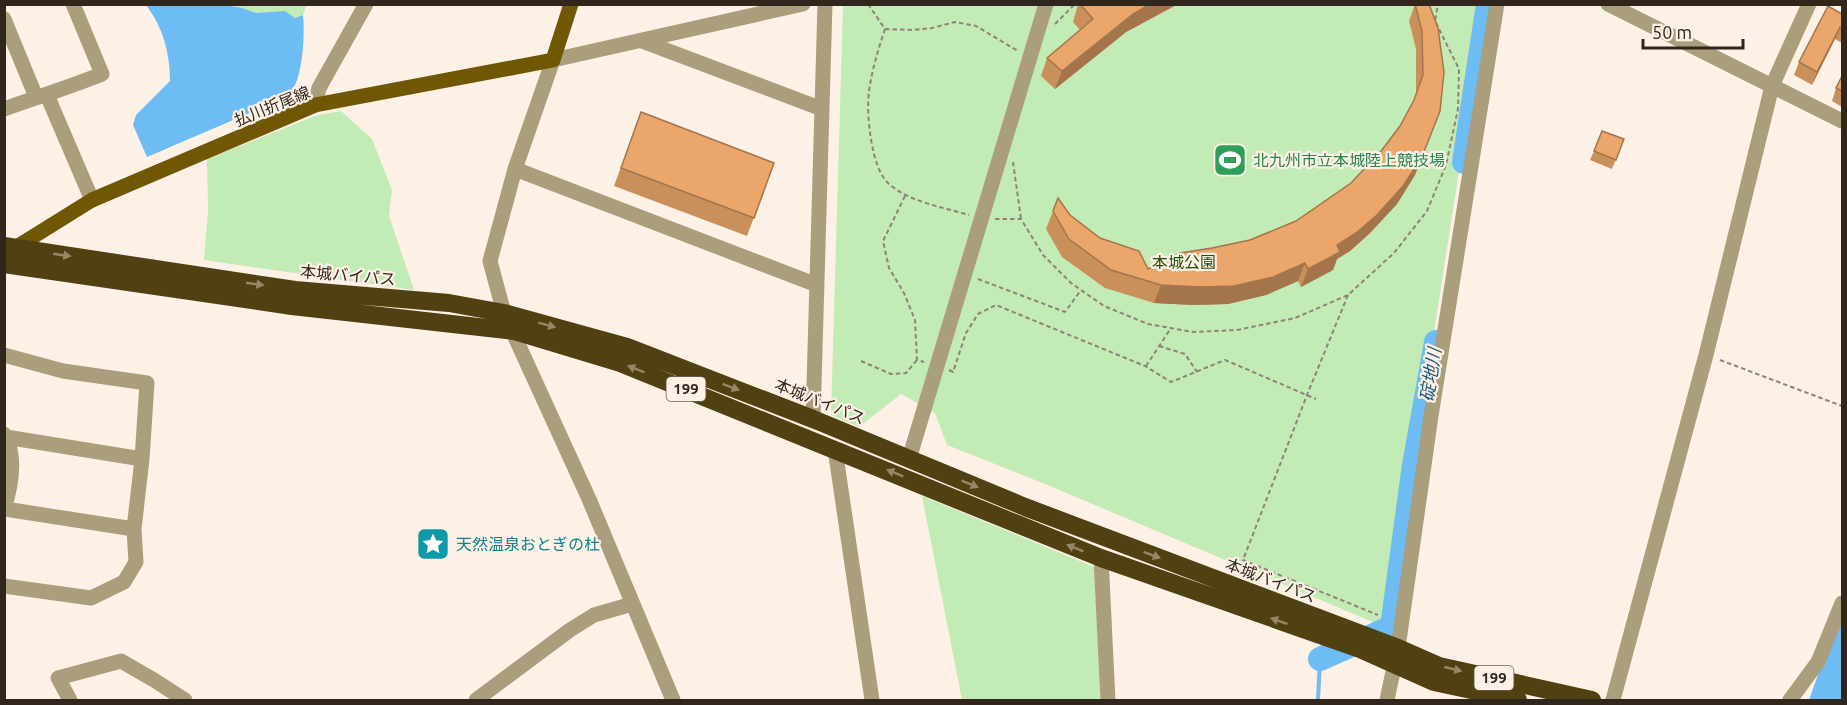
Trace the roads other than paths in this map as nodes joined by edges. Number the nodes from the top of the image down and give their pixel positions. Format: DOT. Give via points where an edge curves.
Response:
graph roads {
  1 [pos="73,4"];
  2 [pos="366,4"];
  3 [pos="571,4"];
  4 [pos="803,4"];
  5 [pos="825,4"];
  6 [pos="1046,4"];
  7 [pos="1497,4"];
  8 [pos="1608,4"];
  9 [pos="1809,4"];
  10 [pos="4,19"];
  11 [pos="642,41"];
  12 [pos="553,60"];
  13 [pos="1772,86"];
  14 [pos="42,96"];
  15 [pos="315,105"];
  16 [pos="4,109"];
  17 [pos="822,109"];
  18 [pos="1842,121"];
  19 [pos="514,169"];
  20 [pos="92,200"];
  21 [pos="8,250"];
  22 [pos="4,264"];
  23 [pos="817,285"];
  24 [pos="504,313"];
  25 [pos="514,331"];
  26 [pos="4,356"];
  27 [pos="813,419"];
  28 [pos="5,436"];
  29 [pos="835,448"];
  30 [pos="142,459"];
  31 [pos="909,459"];
  32 [pos="5,509"];
  33 [pos="134,529"];
  34 [pos="1101,558"];
  35 [pos="4,586"];
  36 [pos="1842,603"];
  37 [pos="632,604"];
  38 [pos="1336,633"];
  39 [pos="1396,656"];
  40 [pos="70,700"];
  41 [pos="185,700"];
  42 [pos="476,700"];
  43 [pos="673,700"];
  44 [pos="872,700"];
  45 [pos="1108,700"];
  46 [pos="1387,700"];
  47 [pos="1518,700"];
  48 [pos="1592,700"];
  49 [pos="1612,700"];
  50 [pos="1790,700"];
  1 -- 14 [label="street" via="102,74"];
  2 -- 15 [label="street" via="319,88"];
  3 -- 12 [label="main road"];
  4 -- 11 [label="street"];
  5 -- 17 [label="street"];
  6 -- 31 [label="street"];
  7 -- 39 [label="street" via="1432,404"];
  8 -- 13 [label="street"];
  9 -- 13 [label="street"];
  10 -- 14 [label="street"];
  11 -- 12 [label="street"];
  11 -- 17 [label="street"];
  12 -- 15 [label="main road, 払川折尾線"];
  12 -- 19 [label="street"];
  13 -- 18 [label="street"];
  13 -- 49 [label="street" via="1706,355"];
  14 -- 16 [label="street"];
  14 -- 20 [label="street"];
  15 -- 20 [label="main road, 払川折尾線"];
  17 -- 23 [label="street"];
  19 -- 23 [label="street"];
  19 -- 24 [label="street" via="490,261"];
  20 -- 21 [label="main road, 払川折尾線"];
  21 -- 24 [label="highway, 本城バイパス / 199, one-way" via="295,290 449,303"];
  22 -- 25 [label="highway, 本城バイパス / 199" via="292,306"];
  23 -- 27 [label="street"];
  24 -- 25 [label="street"];
  24 -- 27 [label="highway, 本城バイパス / 199, one-way" via="627,347"];
  29 -- 25 [label="highway, 本城バイパス / 199, one-way" via="620,363"];
  25 -- 37 [label="street"];
  26 -- 30 [label="street" via="63,371 147,383"];
  27 -- 31 [label="highway, 本城バイパス / 199"];
  28 -- 30 [label="street"];
  28 -- 32 [label="street" via="11,477"];
  34 -- 29 [label="highway, 本城バイパス / 199, one-way"];
  29 -- 44 [label="street"];
  30 -- 33 [label="street"];
  31 -- 38 [label="highway, 本城バイパス / 199, one-way"];
  32 -- 33 [label="street"];
  33 -- 35 [label="street" via="136,562 124,582 91,598"];
  38 -- 34 [label="highway, 本城バイパス / 199, one-way"];
  34 -- 45 [label="street"];
  36 -- 50 [label="street" via="1818,662"];
  37 -- 42 [label="street" via="594,615"];
  37 -- 43 [label="street"];
  38 -- 39 [label="highway, 本城バイパス / 199"];
  38 -- 39 [label="highway, 本城バイパス / 199" via="1360,649"];
  39 -- 46 [label="street"];
  39 -- 47 [label="highway, 本城バイパス / 199" via="1434,682"];
  39 -- 48 [label="highway, 本城バイパス / 199, one-way"];
  40 -- 41 [label="street" via="58,678 121,661"];
}
